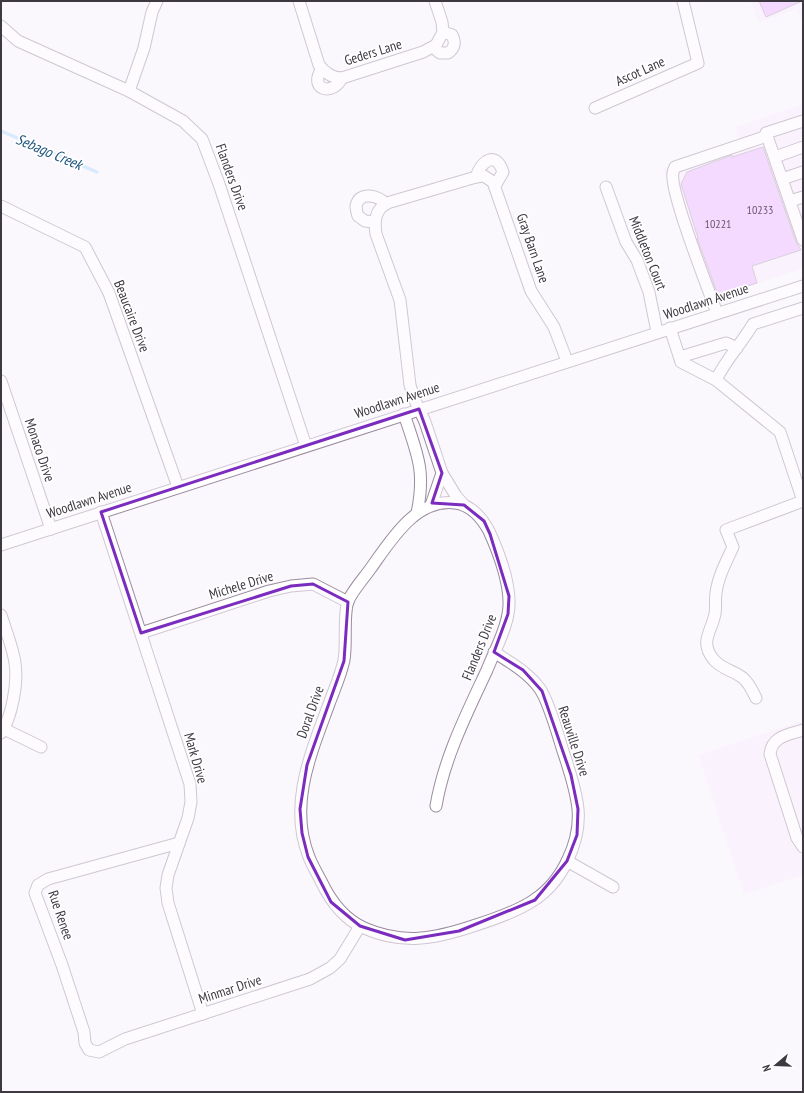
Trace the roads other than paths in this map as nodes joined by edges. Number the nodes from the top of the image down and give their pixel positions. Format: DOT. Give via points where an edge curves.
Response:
graph roads {
  1 [pos="299,1"];
  2 [pos="434,1"];
  3 [pos="682,1"];
  4 [pos="154,2"];
  5 [pos="1,26"];
  6 [pos="128,91"];
  7 [pos="595,108"];
  8 [pos="803,122"];
  9 [pos="768,136"];
  10 [pos="803,147"];
  11 [pos="775,157"];
  12 [pos="803,172"];
  13 [pos="476,177"];
  14 [pos="782,179"];
  15 [pos="495,186"];
  16 [pos="606,187"];
  17 [pos="803,197"];
  18 [pos="790,201"];
  19 [pos="386,204"];
  20 [pos="1,206"];
  21 [pos="374,222"];
  22 [pos="801,225"];
  23 [pos="803,240"];
  24 [pos="803,286"];
  25 [pos="803,308"];
  26 [pos="717,313"];
  27 [pos="670,328"];
  28 [pos="657,332"];
  29 [pos="737,348"];
  30 [pos="680,357"];
  31 [pos="567,361"];
  32 [pos="716,380"];
  33 [pos="1,381"];
  34 [pos="419,409"];
  35 [pos="404,414"];
  36 [pos="306,446"];
  37 [pos="442,473"];
  38 [pos="178,487"];
  39 [pos="431,505"];
  40 [pos="464,505"];
  41 [pos="101,512"];
  42 [pos="417,513"];
  43 [pos="51,529"];
  44 [pos="1,545"];
  45 [pos="348,602"];
  46 [pos="1,616"];
  47 [pos="142,633"];
  48 [pos="494,652"];
  49 [pos="756,698"];
  50 [pos="803,730"];
  51 [pos="2,731"];
  52 [pos="41,747"];
  53 [pos="436,806"];
  54 [pos="179,842"];
  55 [pos="803,847"];
  56 [pos="568,861"];
  57 [pos="613,887"];
  58 [pos="360,926"];
  59 [pos="203,1014"];
  60 [pos="89,1050"];
  1 -- 2 [label="street, Geders Lane" via="322,69 334,77 342,78 423,52 438,40 442,22"];
  3 -- 7 [label="street, Ascot Lane" via="698,63"];
  4 -- 6 [label="street" via="144,48"];
  5 -- 6 [label="street, Flanders Drive" via="18,41"];
  6 -- 36 [label="street, Flanders Drive" via="183,121 202,139"];
  8 -- 9 [label="street" via="766,133"];
  9 -- 11 [label="street"];
  9 -- 26 [label="street" via="675,167 672,173 673,187"];
  10 -- 11 [label="street"];
  11 -- 14 [label="street"];
  12 -- 14 [label="street"];
  13 -- 15 [label="street" via="484,176"];
  13 -- 15 [label="street" via="482,163 495,160 503,172"];
  13 -- 19 [label="street"];
  14 -- 18 [label="street"];
  15 -- 31 [label="street, Gray Barn Lane" via="531,291 554,326"];
  16 -- 28 [label="street, Middleton Court" via="626,242 640,267"];
  17 -- 18 [label="street"];
  18 -- 22 [label="street"];
  19 -- 21 [label="street" via="378,210"];
  19 -- 21 [label="street" via="374,196 366,196 359,200 356,206 358,216 365,221"];
  20 -- 38 [label="street, Beaucaire Drive" via="85,247 109,293"];
  21 -- 34 [label="street, Flanders Drive" via="400,300 410,386"];
  22 -- 23 [label="street"];
  24 -- 26 [label="street, Woodlawn Avenue"];
  25 -- 29 [label="street" via="753,324"];
  26 -- 27 [label="street, Woodlawn Avenue"];
  27 -- 28 [label="street, Woodlawn Avenue"];
  27 -- 30 [label="street"];
  28 -- 31 [label="street, Woodlawn Avenue"];
  29 -- 30 [label="street" via="726,343"];
  29 -- 32 [label="street" via="723,365"];
  30 -- 32 [label="street" via="681,362"];
  31 -- 34 [label="street, Woodlawn Avenue"];
  32 -- 49 [label="street" via="780,432 803,501 726,530 732,547 716,592 707,644 714,660 723,668 742,677"];
  33 -- 43 [label="street, Monaco Drive"];
  34 -- 35 [label="street, Woodlawn Avenue"];
  34 -- 37 [label="street, Flanders Drive"];
  35 -- 36 [label="street, Woodlawn Avenue"];
  35 -- 42 [label="street" via="420,464 422,481"];
  36 -- 38 [label="street, Woodlawn Avenue"];
  37 -- 39 [label="street"];
  37 -- 40 [label="street, Flanders Drive"];
  38 -- 41 [label="street, Woodlawn Avenue"];
  39 -- 40 [label="street"];
  39 -- 42 [label="street"];
  40 -- 48 [label="street, Flanders Drive" via="484,521 506,579 509,596 508,614"];
  41 -- 43 [label="street, Woodlawn Avenue"];
  41 -- 47 [label="street, Mark Drive"];
  42 -- 45 [label="street" via="385,548"];
  43 -- 44 [label="street, Woodlawn Avenue"];
  45 -- 47 [label="street, Michele Drive" via="313,584 291,586"];
  45 -- 58 [label="street, Doral Drive" via="344,661 307,766 300,809 308,857 321,883 331,902"];
  46 -- 51 [label="street" via="15,663 14,697"];
  47 -- 54 [label="street, Mark Drive" via="190,784 192,802"];
  48 -- 53 [label="street, Flanders Drive" via="440,781"];
  48 -- 56 [label="street, Reauville Drive" via="523,670 542,691 571,775 578,809 577,835"];
  50 -- 55 [label="street" via="776,740 771,746 770,754 797,838"];
  51 -- 52 [label="street"];
  54 -- 59 [label="street, Mark Drive" via="168,875 168,903"];
  54 -- 60 [label="street, Rue Renee" via="48,879 38,885 35,893 62,965"];
  56 -- 57 [label="street"];
  56 -- 58 [label="street, Reauville Drive" via="553,882 535,900 459,931 405,940"];
  58 -- 59 [label="street, Minmar Drive" via="340,960 310,979"];
  59 -- 60 [label="street, Minmar Drive" via="124,1039 99,1052"];
}
